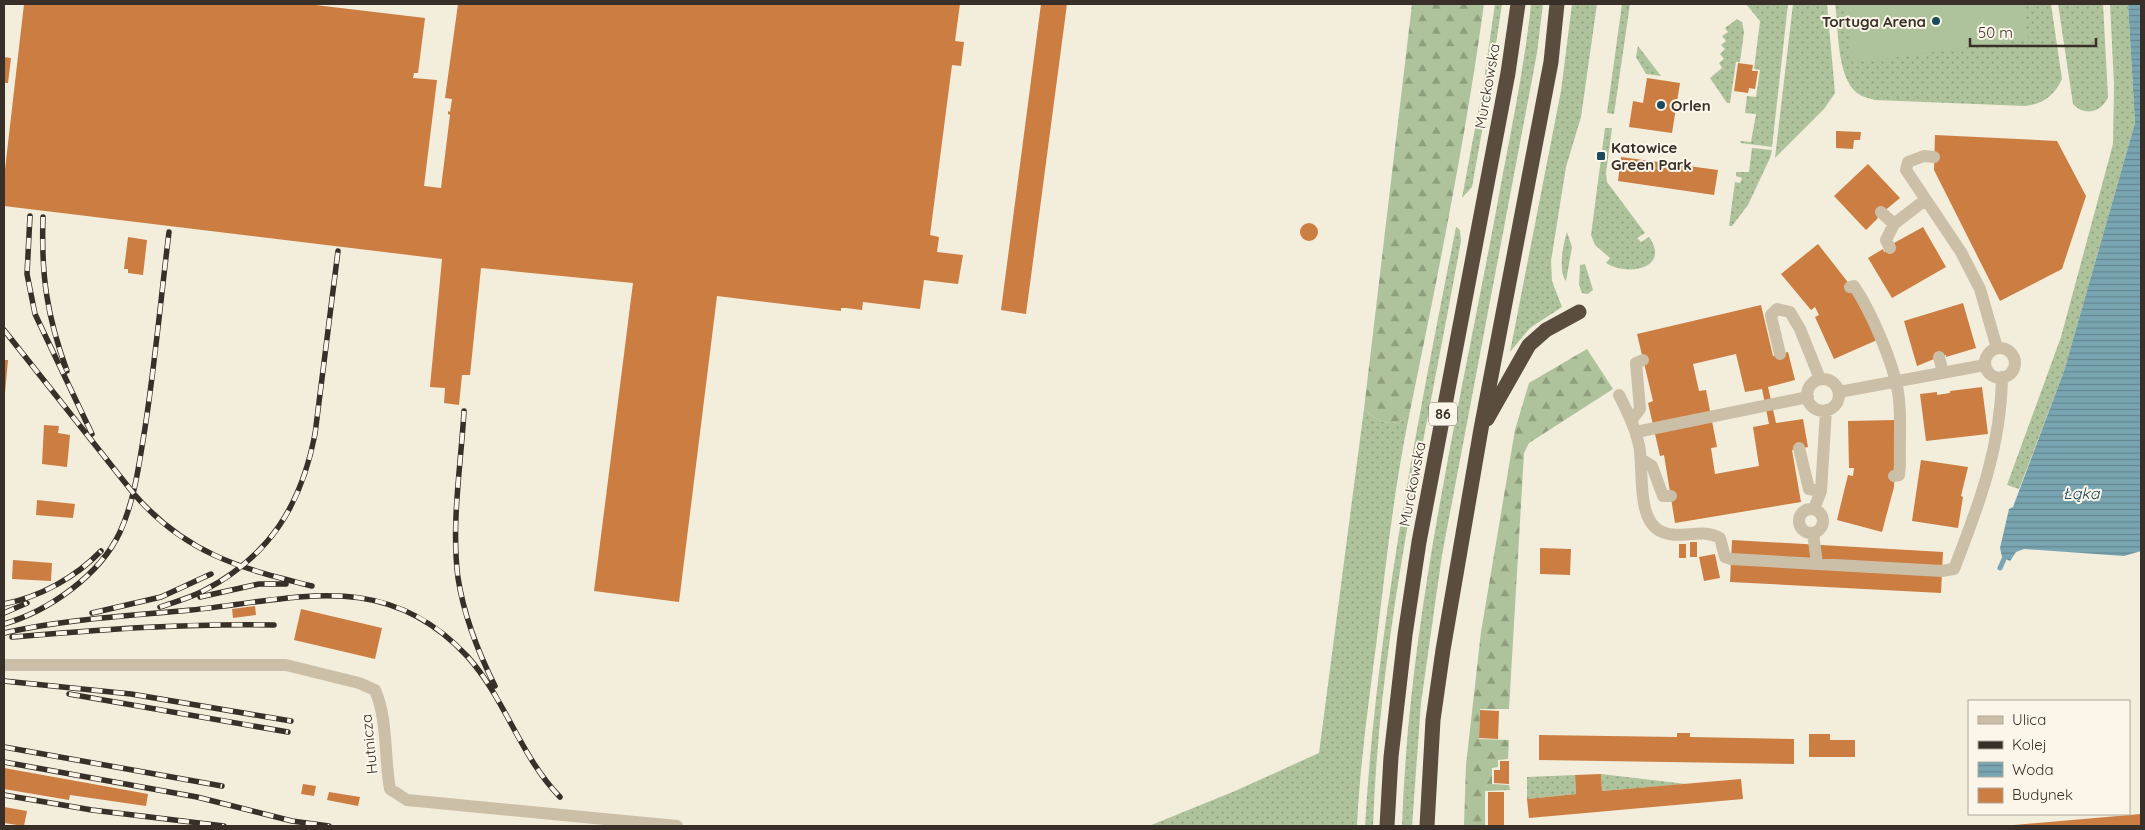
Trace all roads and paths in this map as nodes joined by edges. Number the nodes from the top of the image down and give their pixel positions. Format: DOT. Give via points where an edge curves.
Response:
graph roads {
  1 [pos="1518,4"];
  2 [pos="1557,4"];
  3 [pos="1934,157"];
  4 [pos="1926,200"];
  5 [pos="1882,212"];
  6 [pos="1894,224"];
  7 [pos="1890,248"];
  8 [pos="1850,287"];
  9 [pos="1579,312"];
  10 [pos="1997,348"];
  11 [pos="1780,354"];
  12 [pos="1939,357"];
  13 [pos="1643,360"];
  14 [pos="1985,366"];
  15 [pos="1943,373"];
  16 [pos="2002,377"];
  17 [pos="1820,379"];
  18 [pos="1896,382"];
  19 [pos="1839,392"];
  20 [pos="1619,395"];
  21 [pos="1808,397"];
  22 [pos="1826,410"];
  23 [pos="1634,426"];
  24 [pos="1481,429"];
  25 [pos="1800,448"];
  26 [pos="1641,459"];
  27 [pos="1894,476"];
  28 [pos="1821,491"];
  29 [pos="1671,496"];
  30 [pos="1814,509"];
  31 [pos="1813,533"];
  32 [pos="1817,564"];
  33 [pos="4,665"];
  34 [pos="677,826"];
  35 [pos="1387,826"];
  36 [pos="1427,826"];
  1 -- 35 [label="highway, Murckowska / 86" via="1508,73 1419,542 1391,757"];
  2 -- 24 [label="highway" via="1551,62"];
  3 -- 4 [label="street" via="1914,159 1908,162 1906,170"];
  4 -- 6 [label="street"];
  4 -- 10 [label="street" via="1961,252 1980,289"];
  5 -- 6 [label="street"];
  6 -- 7 [label="street" via="1886,240"];
  8 -- 18 [label="street" via="1854,286 1861,296"];
  9 -- 24 [label="highway" via="1546,330 1529,345"];
  10 -- 14 [label="street" via="1990,352"];
  10 -- 16 [label="street" via="2007,350 2014,357 2014,367 2009,375"];
  11 -- 17 [label="street" via="1771,315 1777,309 1790,312"];
  12 -- 15 [label="street"];
  13 -- 23 [label="street" via="1636,363 1640,409"];
  14 -- 15 [label="street"];
  14 -- 16 [label="street" via="1990,374"];
  15 -- 18 [label="street"];
  16 -- 32 [label="street" via="1994,458 1954,569"];
  17 -- 19 [label="street" via="1830,380"];
  17 -- 21 [label="street" via="1810,386"];
  18 -- 19 [label="street"];
  18 -- 27 [label="street" via="1900,465 1899,476"];
  19 -- 22 [label="street" via="1835,406"];
  20 -- 23 [label="street"];
  21 -- 22 [label="street" via="1813,407"];
  21 -- 23 [label="street"];
  22 -- 28 [label="street"];
  23 -- 26 [label="street"];
  24 -- 36 [label="highway" via="1433,720"];
  25 -- 28 [label="street" via="1809,489"];
  26 -- 29 [label="street" via="1652,466 1663,496"];
  26 -- 32 [label="street" via="1645,512 1661,531 1712,533 1720,538 1725,557 1731,559"];
  28 -- 30 [label="street"];
  30 -- 31 [label="street" via="1824,520 1822,528"];
  30 -- 31 [label="street" via="1806,509 1799,522 1802,529"];
  31 -- 32 [label="street"];
  33 -- 34 [label="street, Hutnicza" via="286,665 374,690 382,706 390,789 407,800"];
}
